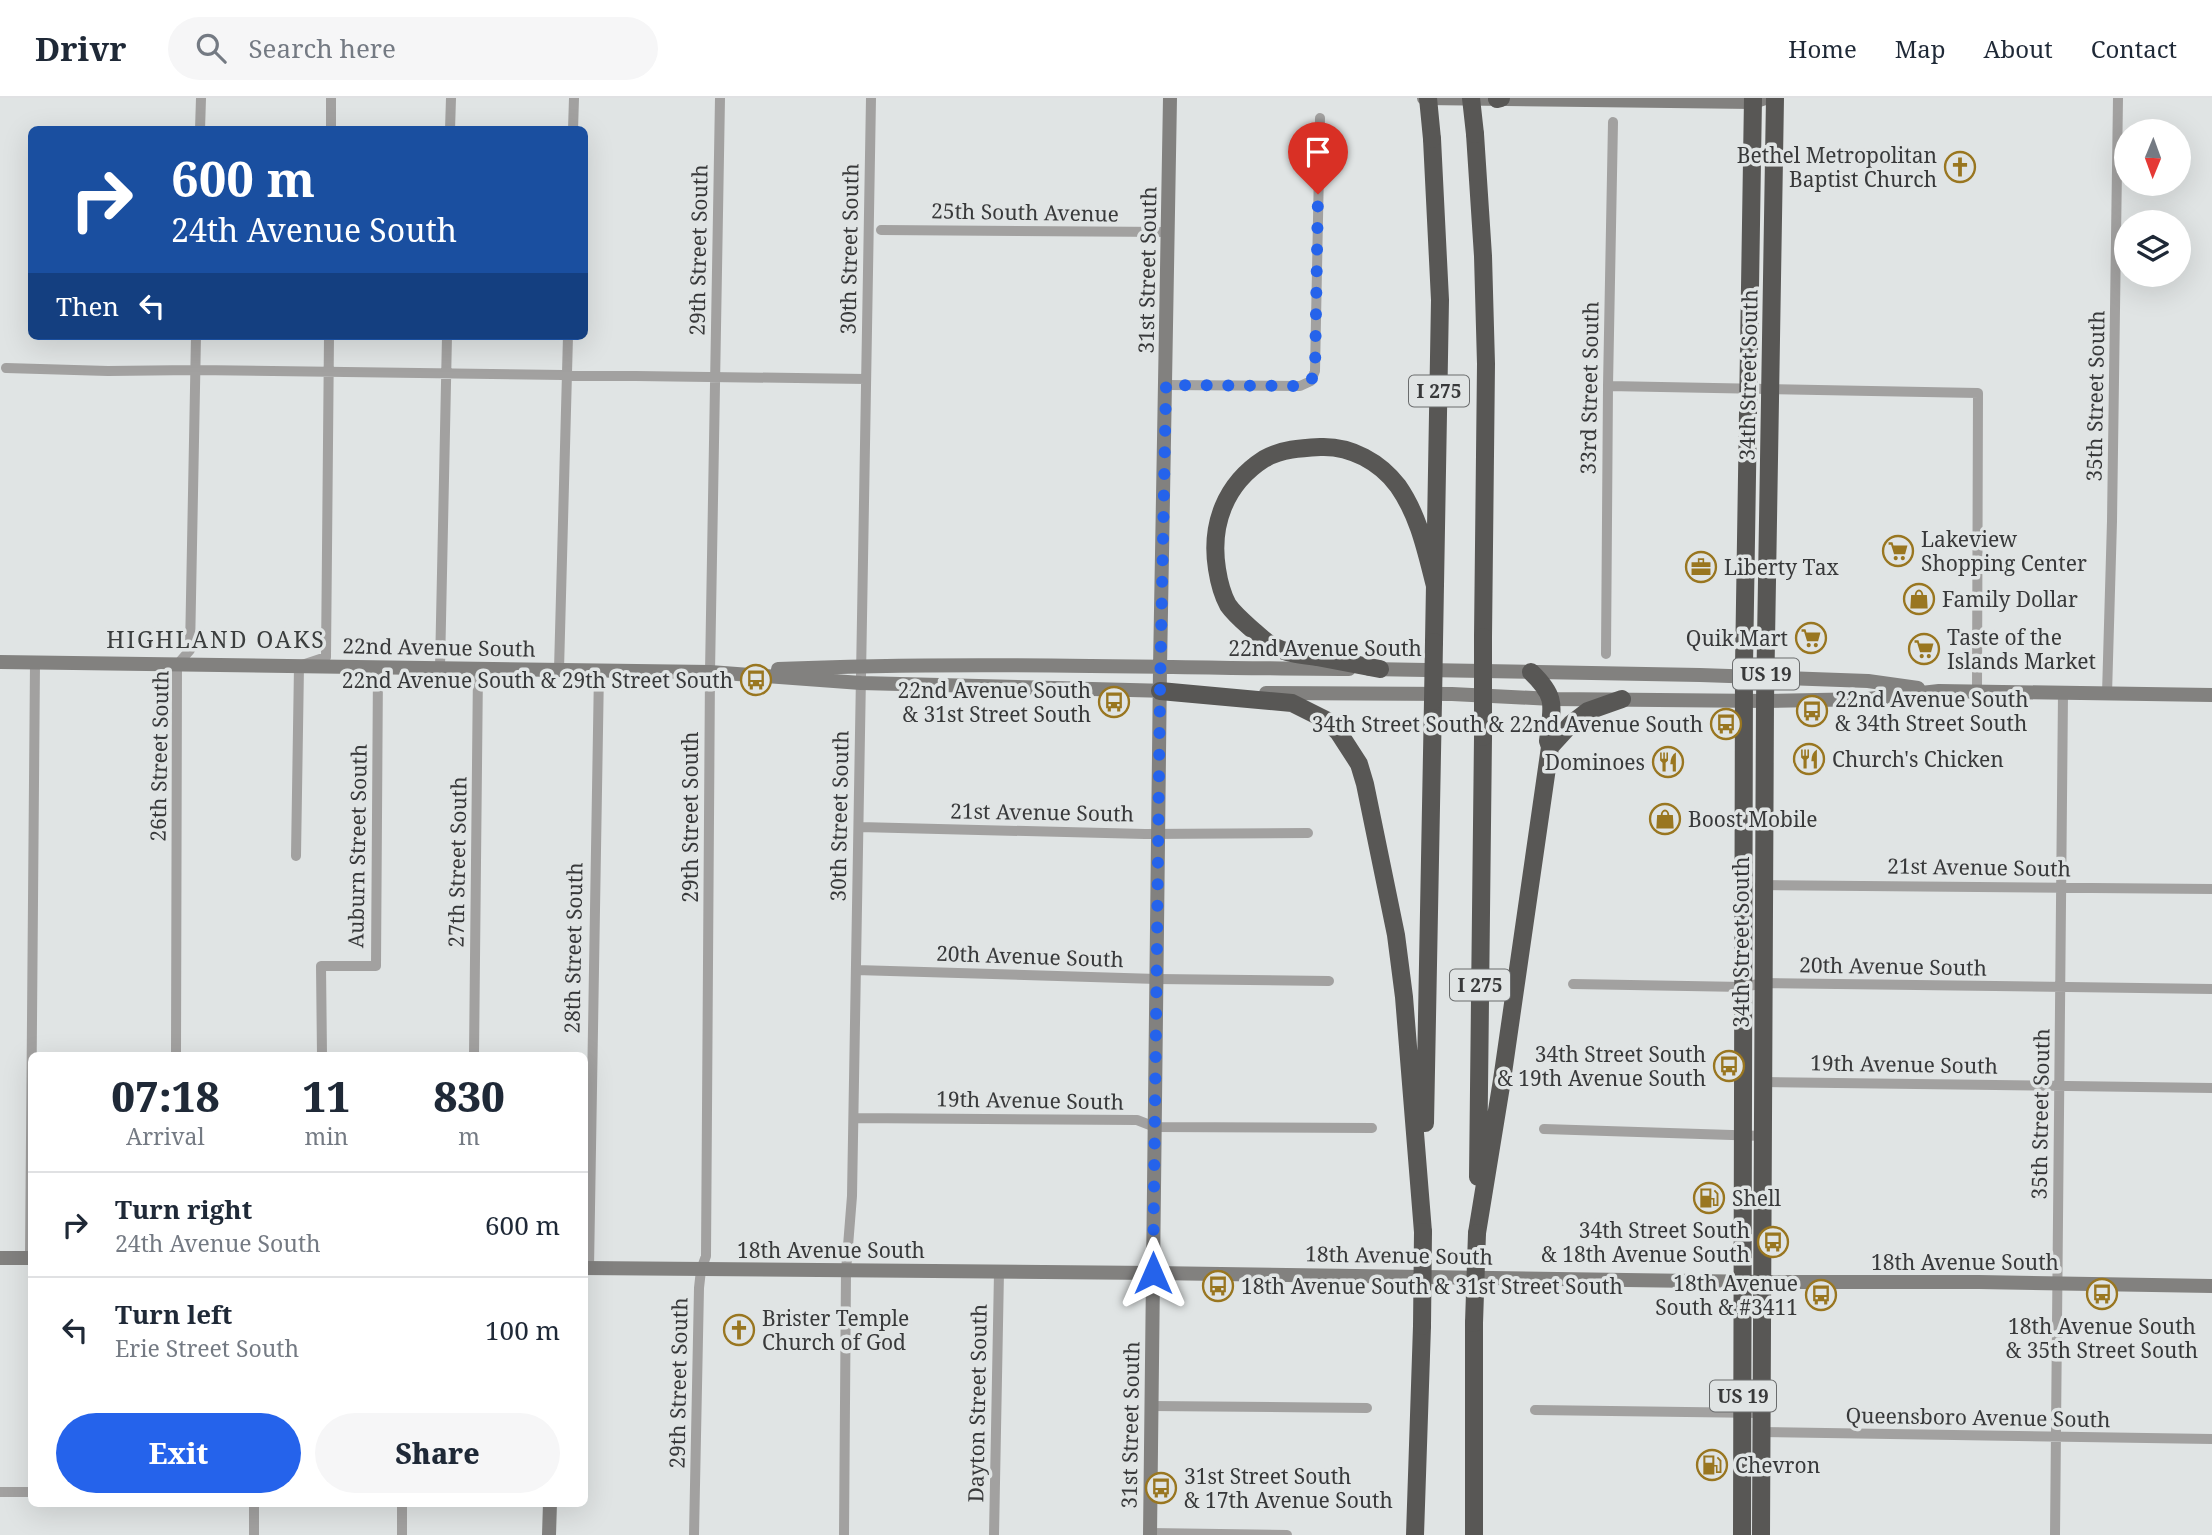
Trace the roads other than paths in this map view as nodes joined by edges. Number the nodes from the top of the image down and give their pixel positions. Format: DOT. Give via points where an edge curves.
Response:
graph roads {
  1 [pos="201,98"];
  2 [pos="331,98"];
  3 [pos="451,98"];
  4 [pos="574,98"];
  5 [pos="720,98"];
  6 [pos="871,98"];
  7 [pos="1170,98"];
  8 [pos="1426,98"];
  9 [pos="1471,98"];
  10 [pos="1775,98"];
  11 [pos="2118,98"];
  12 [pos="1499,99"];
  13 [pos="1757,99"];
  14 [pos="1320,118"];
  15 [pos="1613,121"];
  16 [pos="200,126"];
  17 [pos="331,126"];
  18 [pos="450,126"];
  19 [pos="573,126"];
  20 [pos="881,230"];
  21 [pos="1168,232"];
  22 [pos="196,340"];
  23 [pos="329,340"];
  24 [pos="447,340"];
  25 [pos="568,340"];
  26 [pos="6,368"];
  27 [pos="195,370"];
  28 [pos="329,372"];
  29 [pos="447,373"];
  30 [pos="567,375"];
  31 [pos="715,377"];
  32 [pos="866,379"];
  33 [pos="1166,385"];
  34 [pos="1608,386"];
  35 [pos="1749,389"];
  36 [pos="1771,390"];
  37 [pos="1435,586"];
  38 [pos="1606,654"];
  39 [pos="0,662"];
  40 [pos="35,663"];
  41 [pos="177,665"];
  42 [pos="299,666"];
  43 [pos="861,666"];
  44 [pos="378,667"];
  45 [pos="440,668"];
  46 [pos="1160,668"];
  47 [pos="478,669"];
  48 [pos="1380,669"];
  49 [pos="559,670"];
  50 [pos="598,671"];
  51 [pos="710,672"];
  52 [pos="1531,672"];
  53 [pos="1744,677"];
  54 [pos="1766,678"];
  55 [pos="861,683"];
  56 [pos="1160,691"];
  57 [pos="1939,691"];
  58 [pos="1977,692"];
  59 [pos="2063,693"];
  60 [pos="2107,694"];
  61 [pos="2212,695"];
  62 [pos="1552,699"];
  63 [pos="1622,699"];
  64 [pos="1745,701"];
  65 [pos="1765,701"];
  66 [pos="1550,747"];
  67 [pos="859,827"];
  68 [pos="1160,834"];
  69 [pos="1308,834"];
  70 [pos="296,856"];
  71 [pos="1745,885"];
  72 [pos="1764,885"];
  73 [pos="2062,887"];
  74 [pos="2212,889"];
  75 [pos="856,970"];
  76 [pos="1157,979"];
  77 [pos="1329,981"];
  78 [pos="1763,983"];
  79 [pos="1573,984"];
  80 [pos="1744,987"];
  81 [pos="2060,988"];
  82 [pos="2212,989"];
  83 [pos="32,1052"];
  84 [pos="176,1052"];
  85 [pos="322,1052"];
  86 [pos="474,1052"];
  87 [pos="1763,1082"];
  88 [pos="2060,1086"];
  89 [pos="2212,1088"];
  90 [pos="853,1118"];
  91 [pos="1154,1127"];
  92 [pos="1372,1128"];
  93 [pos="1544,1129"];
  94 [pos="1744,1135"];
  95 [pos="1763,1136"];
  96 [pos="588,1214"];
  97 [pos="1423,1232"];
  98 [pos="1477,1233"];
  99 [pos="0,1258"];
  100 [pos="28,1258"];
  101 [pos="588,1268"];
  102 [pos="701,1270"];
  103 [pos="846,1271"];
  104 [pos="999,1272"];
  105 [pos="1153,1273"];
  106 [pos="1743,1281"];
  107 [pos="1763,1282"];
  108 [pos="2058,1283"];
  109 [pos="2212,1286"];
  110 [pos="1151,1406"];
  111 [pos="1367,1408"];
  112 [pos="1535,1409"];
  113 [pos="1743,1412"];
  114 [pos="1762,1413"];
  115 [pos="1762,1432"];
  116 [pos="1743,1433"];
  117 [pos="2056,1438"];
  118 [pos="2212,1440"];
  119 [pos="0,1492"];
  120 [pos="28,1492"];
  121 [pos="254,1507"];
  122 [pos="402,1507"];
  123 [pos="550,1507"];
  124 [pos="1150,1534"];
  125 [pos="254,1535"];
  126 [pos="402,1535"];
  127 [pos="549,1535"];
  128 [pos="694,1535"];
  129 [pos="844,1535"];
  130 [pos="994,1535"];
  131 [pos="1287,1535"];
  132 [pos="1415,1535"];
  133 [pos="1474,1535"];
  134 [pos="1742,1535"];
  135 [pos="1762,1535"];
  136 [pos="2055,1535"];
  1 -- 16 [label="street"];
  2 -- 17 [label="street"];
  3 -- 18 [label="street"];
  4 -- 19 [label="street"];
  5 -- 31 [label="street, 29th Street South"];
  6 -- 32 [label="street, 30th Street South"];
  7 -- 21 [label="main road, 31st Street South"];
  8 -- 12 [label="main road"];
  8 -- 37 [label="highway, I 275, bridge" via="1440,300"];
  9 -- 98 [label="highway, I 275, bridge" via="1486,364"];
  10 -- 36 [label="highway, 34th Street South / US 19"];
  11 -- 60 [label="street, 35th Street South"];
  12 -- 13 [label="main road"];
  13 -- 35 [label="highway, 34th Street South / US 19"];
  14 -- 33 [label="street" via="1315,371 1311,381 1300,386"];
  15 -- 34 [label="street, 33rd Street South"];
  20 -- 21 [label="street, 25th South Avenue"];
  21 -- 33 [label="main road, 31st Street South"];
  22 -- 27 [label="street, 26th Street South"];
  23 -- 28 [label="street"];
  24 -- 29 [label="street"];
  25 -- 30 [label="street"];
  26 -- 27 [label="street"];
  27 -- 28 [label="street"];
  27 -- 41 [label="street, 26th Street South" via="190,650"];
  28 -- 29 [label="street"];
  28 -- 42 [label="street" via="326,657"];
  29 -- 30 [label="street"];
  29 -- 45 [label="street"];
  30 -- 31 [label="street"];
  30 -- 49 [label="street"];
  31 -- 32 [label="street"];
  31 -- 51 [label="street, 29th Street South"];
  32 -- 43 [label="street, 30th Street South"];
  33 -- 46 [label="main road, 31st Street South"];
  34 -- 35 [label="street"];
  34 -- 38 [label="street, 33rd Street South"];
  35 -- 36 [label="street"];
  35 -- 53 [label="highway, 34th Street South / US 19"];
  36 -- 54 [label="highway, 34th Street South / US 19"];
  36 -- 58 [label="street" via="1978,393"];
  37 -- 48 [label="highway" via="1419,524 1398,486 1381,469 1349,450 1306,447 1265,458 1226,500 1214,535 1215,557 1228,605 1242,621 1274,647"];
  37 -- 97 [label="highway, I 275, bridge"];
  39 -- 40 [label="main road, 22nd Avenue South"];
  40 -- 41 [label="main road, 22nd Avenue South"];
  40 -- 83 [label="street"];
  41 -- 42 [label="main road, 22nd Avenue South"];
  41 -- 84 [label="street, 26th Street South"];
  42 -- 44 [label="main road, 22nd Avenue South"];
  42 -- 70 [label="street"];
  43 -- 46 [label="main road, 22nd Avenue South"];
  43 -- 51 [label="main road, 22nd Avenue South"];
  43 -- 55 [label="street, 30th Street South"];
  44 -- 45 [label="main road, 22nd Avenue South"];
  44 -- 85 [label="street, Auburn Street South" via="376,966 321,966"];
  45 -- 47 [label="main road, 22nd Avenue South"];
  46 -- 48 [label="main road, 22nd Avenue South"];
  46 -- 56 [label="main road, 31st Street South"];
  47 -- 49 [label="main road, 22nd Avenue South"];
  47 -- 86 [label="street, 27th Street South"];
  48 -- 52 [label="main road, 22nd Avenue South"];
  49 -- 50 [label="main road, 22nd Avenue South"];
  50 -- 51 [label="main road, 22nd Avenue South"];
  50 -- 96 [label="street, 28th Street South"];
  51 -- 55 [label="main road, 22nd Avenue South"];
  51 -- 102 [label="street, 29th Street South" via="706,1256"];
  52 -- 53 [label="main road, 22nd Avenue South"];
  52 -- 62 [label="highway"];
  53 -- 54 [label="main road, 22nd Avenue South"];
  53 -- 64 [label="highway, 34th Street South / US 19"];
  54 -- 57 [label="main road, 22nd Avenue South" via="1868,681"];
  54 -- 65 [label="highway, 34th Street South / US 19"];
  55 -- 56 [label="main road, 22nd Avenue South"];
  55 -- 67 [label="street, 30th Street South"];
  56 -- 62 [label="main road, 22nd Avenue South"];
  56 -- 68 [label="main road, 31st Street South"];
  56 -- 97 [label="highway" via="1292,703 1326,720 1359,764 1396,935"];
  57 -- 58 [label="main road, 22nd Avenue South"];
  57 -- 65 [label="main road, 22nd Avenue South" via="1868,699"];
  58 -- 59 [label="main road, 22nd Avenue South"];
  59 -- 60 [label="main road, 22nd Avenue South"];
  59 -- 73 [label="street, 35th Street South"];
  60 -- 61 [label="main road, 22nd Avenue South"];
  62 -- 63 [label="main road, 22nd Avenue South"];
  62 -- 66 [label="highway"];
  63 -- 64 [label="main road, 22nd Avenue South"];
  63 -- 66 [label="highway" via="1588,711"];
  64 -- 65 [label="main road, 22nd Avenue South"];
  64 -- 71 [label="highway, 34th Street South / US 19"];
  65 -- 72 [label="highway, 34th Street South / US 19"];
  66 -- 98 [label="highway"];
  67 -- 68 [label="street, 21st Avenue South"];
  67 -- 75 [label="street, 30th Street South"];
  68 -- 69 [label="street, 21st Avenue South"];
  68 -- 76 [label="main road, 31st Street South"];
  71 -- 72 [label="street, 21st Avenue South"];
  71 -- 80 [label="highway, 34th Street South / US 19"];
  72 -- 73 [label="street, 21st Avenue South"];
  72 -- 78 [label="highway, 34th Street South / US 19"];
  73 -- 74 [label="street, 21st Avenue South"];
  73 -- 81 [label="street, 35th Street South"];
  75 -- 76 [label="street, 20th Avenue South"];
  75 -- 90 [label="street, 30th Street South"];
  76 -- 77 [label="street, 20th Avenue South"];
  76 -- 91 [label="main road, 31st Street South"];
  78 -- 80 [label="street, 20th Avenue South"];
  78 -- 81 [label="street, 20th Avenue South"];
  78 -- 87 [label="highway, 34th Street South / US 19"];
  79 -- 80 [label="street, 20th Avenue South"];
  80 -- 94 [label="highway, 34th Street South / US 19"];
  81 -- 82 [label="street, 20th Avenue South"];
  81 -- 88 [label="street, 35th Street South"];
  87 -- 88 [label="street, 19th Avenue South"];
  87 -- 95 [label="highway, 34th Street South / US 19"];
  88 -- 89 [label="street, 19th Avenue South"];
  88 -- 108 [label="street, 35th Street South"];
  90 -- 91 [label="street, 19th Avenue South" via="1138,1120"];
  90 -- 103 [label="street, 30th Street South"];
  91 -- 92 [label="street, 19th Avenue South"];
  91 -- 105 [label="main road, 31st Street South"];
  93 -- 94 [label="street"];
  94 -- 95 [label="street"];
  94 -- 106 [label="highway, 34th Street South / US 19"];
  95 -- 107 [label="highway, 34th Street South / US 19"];
  97 -- 132 [label="highway, I 275, bridge"];
  98 -- 133 [label="highway, I 275, bridge"];
  99 -- 100 [label="main road"];
  101 -- 102 [label="main road, 18th Avenue South"];
  102 -- 103 [label="main road, 18th Avenue South"];
  102 -- 128 [label="street, 29th Street South"];
  103 -- 104 [label="main road, 18th Avenue South"];
  103 -- 129 [label="street, 30th Street South"];
  104 -- 105 [label="main road, 18th Avenue South"];
  104 -- 130 [label="street, Dayton Street South"];
  105 -- 106 [label="main road, 18th Avenue South"];
  105 -- 110 [label="main road, 31st Street South"];
  106 -- 107 [label="main road, 18th Avenue South"];
  106 -- 113 [label="highway, 34th Street South / US 19"];
  107 -- 108 [label="main road, 18th Avenue South"];
  107 -- 114 [label="highway, 34th Street South / US 19"];
  108 -- 109 [label="main road, 18th Avenue South"];
  108 -- 117 [label="street, 35th Street South"];
  110 -- 111 [label="street"];
  110 -- 124 [label="main road, 31st Street South"];
  112 -- 113 [label="street"];
  113 -- 114 [label="street"];
  113 -- 116 [label="highway, 34th Street South / US 19"];
  114 -- 115 [label="highway, 34th Street South / US 19"];
  115 -- 116 [label="street, Queensboro Avenue South"];
  115 -- 117 [label="street, Queensboro Avenue South"];
  115 -- 135 [label="highway, 34th Street South / US 19"];
  116 -- 134 [label="highway, 34th Street South / US 19"];
  117 -- 118 [label="street, Queensboro Avenue South"];
  117 -- 136 [label="street, 35th Street South"];
  119 -- 120 [label="street"];
  121 -- 125 [label="street"];
  122 -- 126 [label="street"];
  123 -- 127 [label="main road"];
  124 -- 131 [label="street"];
}
